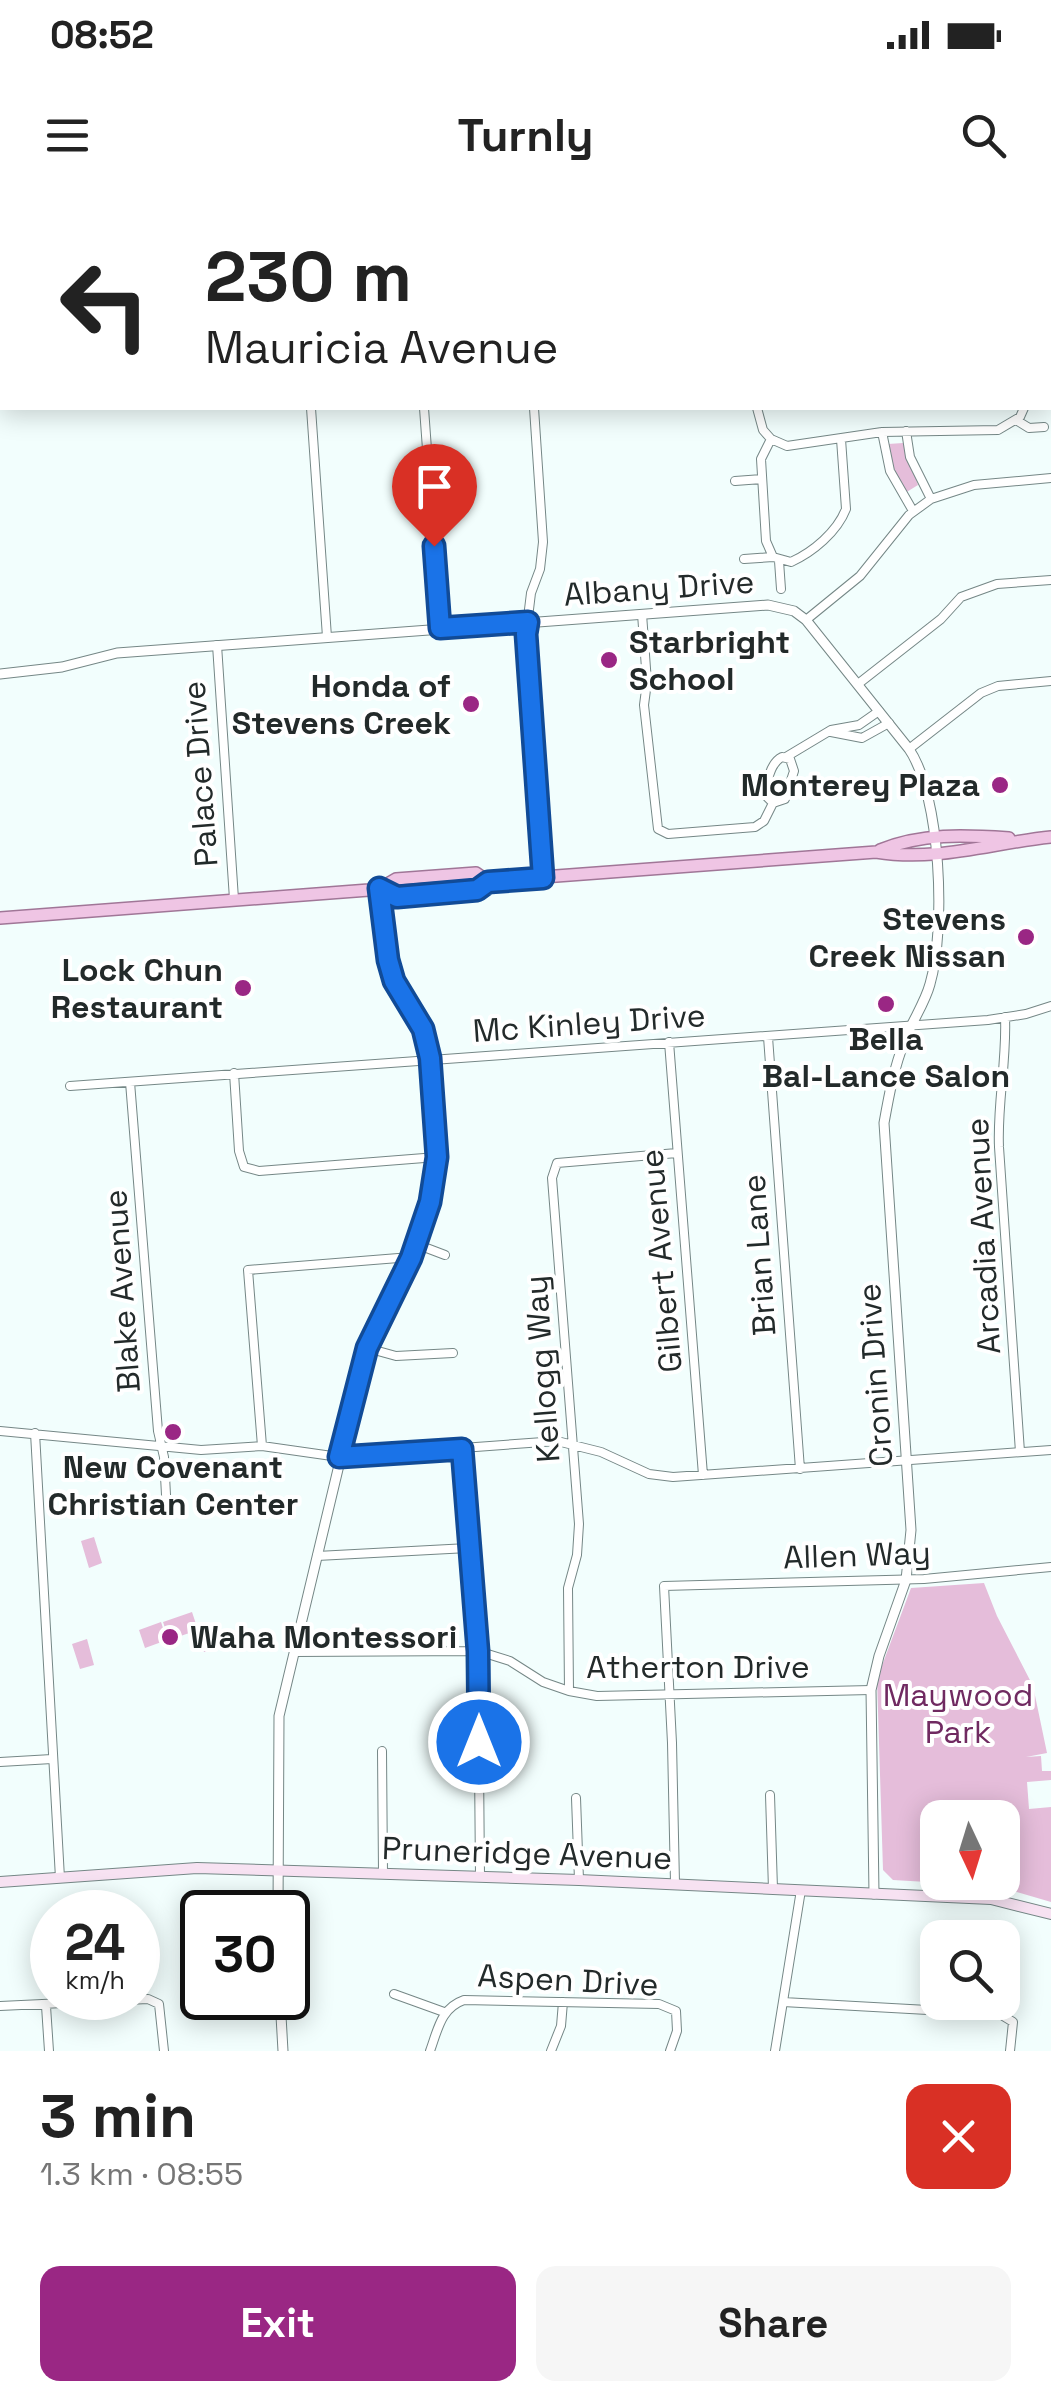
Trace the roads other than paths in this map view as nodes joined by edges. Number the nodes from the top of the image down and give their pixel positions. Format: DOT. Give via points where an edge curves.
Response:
graph roads {
  1 [pos="311,410"];
  2 [pos="424,410"];
  3 [pos="534,410"];
  4 [pos="757,410"];
  5 [pos="1023,410"];
  6 [pos="1016,420"];
  7 [pos="1044,427"];
  8 [pos="906,430"];
  9 [pos="882,432"];
  10 [pos="841,439"];
  11 [pos="771,440"];
  12 [pos="1051,478"];
  13 [pos="762,479"];
  14 [pos="735,481"];
  15 [pos="931,499"];
  16 [pos="913,511"];
  17 [pos="744,559"];
  18 [pos="776,559"];
  19 [pos="1051,580"];
  20 [pos="781,588"];
  21 [pos="642,614"];
  22 [pos="806,620"];
  23 [pos="528,622"];
  24 [pos="440,628"];
  25 [pos="328,637"];
  26 [pos="216,646"];
  27 [pos="0,674"];
  28 [pos="1051,681"];
  29 [pos="858,684"];
  30 [pos="879,711"];
  31 [pos="889,723"];
  32 [pos="848,732"];
  33 [pos="909,749"];
  34 [pos="786,757"];
  35 [pos="773,803"];
  36 [pos="933,837"];
  37 [pos="1051,837"];
  38 [pos="1025,839"];
  39 [pos="876,852"];
  40 [pos="935,855"];
  41 [pos="543,878"];
  42 [pos="379,888"];
  43 [pos="234,899"];
  44 [pos="0,918"];
  45 [pos="1051,1006"];
  46 [pos="1005,1018"];
  47 [pos="912,1024"];
  48 [pos="768,1036"];
  49 [pos="669,1042"];
  50 [pos="430,1058"];
  51 [pos="234,1074"];
  52 [pos="130,1082"];
  53 [pos="70,1086"];
  54 [pos="677,1153"];
  55 [pos="437,1157"];
  56 [pos="416,1244"];
  57 [pos="445,1255"];
  58 [pos="411,1258"];
  59 [pos="367,1348"];
  60 [pos="453,1353"];
  61 [pos="0,1432"];
  62 [pos="35,1434"];
  63 [pos="159,1445"];
  64 [pos="573,1445"];
  65 [pos="262,1446"];
  66 [pos="462,1449"];
  67 [pos="1051,1450"];
  68 [pos="1020,1452"];
  69 [pos="339,1457"];
  70 [pos="907,1461"];
  71 [pos="800,1469"];
  72 [pos="703,1476"];
  73 [pos="166,1495"];
  74 [pos="468,1548"];
  75 [pos="317,1556"];
  76 [pos="1051,1567"];
  77 [pos="906,1580"];
  78 [pos="478,1651"];
  79 [pos="294,1652"];
  80 [pos="870,1690"];
  81 [pos="568,1691"];
  82 [pos="668,1696"];
  83 [pos="382,1752"];
  84 [pos="52,1759"];
  85 [pos="0,1762"];
  86 [pos="770,1795"];
  87 [pos="576,1798"];
  88 [pos="278,1870"];
  89 [pos="383,1873"];
  90 [pos="480,1876"];
  91 [pos="60,1878"];
  92 [pos="578,1880"];
  93 [pos="0,1882"];
  94 [pos="674,1884"];
  95 [pos="773,1888"];
  96 [pos="278,1890"];
  97 [pos="801,1890"];
  98 [pos="874,1894"];
  99 [pos="1051,1914"];
  100 [pos="394,1994"];
  101 [pos="563,2002"];
  102 [pos="784,2002"];
  103 [pos="0,2006"];
  104 [pos="30,2006"];
  105 [pos="444,2012"];
  106 [pos="160,2013"];
  107 [pos="47,2020"];
  108 [pos="281,2020"];
  109 [pos="48,2051"];
  110 [pos="164,2051"];
  111 [pos="283,2051"];
  112 [pos="430,2051"];
  113 [pos="552,2051"];
  114 [pos="670,2051"];
  115 [pos="775,2051"];
  116 [pos="1010,2051"];
  1 -- 25 [label="street"];
  2 -- 24 [label="street"];
  3 -- 23 [label="street" via="543,542"];
  4 -- 11 [label="street"];
  5 -- 6 [label="street"];
  6 -- 7 [label="street"];
  6 -- 8 [label="street" via="998,430"];
  8 -- 9 [label="street"];
  8 -- 15 [label="street" via="910,457"];
  9 -- 10 [label="street"];
  9 -- 16 [label="street" via="890,471"];
  10 -- 11 [label="street" via="786,446"];
  10 -- 18 [label="street" via="842,520 800,558"];
  11 -- 13 [label="street" via="762,453"];
  12 -- 15 [label="street" via="974,486"];
  13 -- 14 [label="street"];
  13 -- 18 [label="street" via="766,541"];
  15 -- 16 [label="street"];
  16 -- 22 [label="street" via="860,576"];
  17 -- 18 [label="street"];
  18 -- 20 [label="street"];
  19 -- 29 [label="street" via="997,584 961,597"];
  21 -- 22 [label="street, Albany Drive" via="768,605"];
  21 -- 23 [label="street, Albany Drive"];
  21 -- 35 [label="street" via="658,829 668,834 755,827"];
  22 -- 29 [label="street"];
  23 -- 24 [label="street, Albany Drive"];
  23 -- 41 [label="street"];
  24 -- 25 [label="street, Albany Drive"];
  25 -- 26 [label="street, Albany Drive"];
  26 -- 27 [label="street, Albany Drive" via="117,653 62,668"];
  26 -- 43 [label="street, Palace Drive"];
  28 -- 33 [label="street" via="980,693"];
  29 -- 30 [label="street"];
  30 -- 31 [label="street"];
  30 -- 32 [label="street"];
  31 -- 32 [label="street" via="872,735"];
  31 -- 33 [label="street"];
  32 -- 34 [label="street" via="836,728"];
  33 -- 36 [label="street" via="925,780"];
  34 -- 35 [label="street" via="773,764 766,794"];
  34 -- 35 [label="street" via="794,766 790,783 785,799"];
  36 -- 38 [label="main road"];
  36 -- 39 [label="main road"];
  36 -- 40 [label="street"];
  37 -- 38 [label="main road"];
  38 -- 40 [label="main road"];
  39 -- 40 [label="main road"];
  39 -- 41 [label="main road"];
  40 -- 47 [label="street, Cronin Drive" via="940,942"];
  41 -- 42 [label="main road" via="488,882 476,873 396,879"];
  42 -- 43 [label="main road"];
  42 -- 50 [label="street" via="394,981 423,1029"];
  43 -- 44 [label="main road"];
  45 -- 46 [label="street, Mc Kinley Drive"];
  46 -- 47 [label="street, Mc Kinley Drive"];
  46 -- 68 [label="street, Arcadia Avenue" via="998,1122"];
  47 -- 48 [label="street, Mc Kinley Drive"];
  47 -- 70 [label="street, Cronin Drive" via="884,1123"];
  48 -- 49 [label="street, Mc Kinley Drive"];
  48 -- 71 [label="street, Brian Lane"];
  49 -- 50 [label="street, Mc Kinley Drive"];
  49 -- 54 [label="street, Gilbert Avenue"];
  50 -- 51 [label="street, Mc Kinley Drive"];
  50 -- 55 [label="street"];
  51 -- 52 [label="street, Mc Kinley Drive"];
  51 -- 55 [label="street" via="244,1167"];
  52 -- 53 [label="street, Mc Kinley Drive"];
  52 -- 63 [label="street, Blake Avenue"];
  54 -- 64 [label="street, Kellogg Way" via="557,1163 552,1178"];
  54 -- 72 [label="street, Gilbert Avenue"];
  55 -- 56 [label="street"];
  56 -- 57 [label="street"];
  56 -- 58 [label="street"];
  58 -- 59 [label="street"];
  58 -- 65 [label="street" via="248,1270"];
  59 -- 60 [label="street" via="396,1356"];
  59 -- 69 [label="street"];
  61 -- 62 [label="street"];
  62 -- 63 [label="street"];
  62 -- 84 [label="street"];
  63 -- 65 [label="street"];
  63 -- 73 [label="street, Blake Avenue"];
  64 -- 66 [label="street"];
  64 -- 72 [label="street" via="649,1474"];
  64 -- 81 [label="street, Kellogg Way" via="579,1524 568,1588"];
  65 -- 69 [label="street"];
  66 -- 69 [label="street"];
  66 -- 74 [label="street"];
  67 -- 68 [label="street"];
  68 -- 70 [label="street"];
  69 -- 75 [label="street"];
  70 -- 71 [label="street"];
  70 -- 77 [label="street, Cronin Drive"];
  71 -- 72 [label="street"];
  74 -- 75 [label="street"];
  74 -- 78 [label="street"];
  75 -- 79 [label="street"];
  76 -- 77 [label="street, Allen Way"];
  77 -- 80 [label="street, Cronin Drive"];
  77 -- 82 [label="street, Allen Way" via="664,1586"];
  78 -- 79 [label="street, Atherton Drive"];
  78 -- 81 [label="street, Atherton Drive"];
  78 -- 90 [label="street"];
  79 -- 88 [label="street" via="279,1716"];
  80 -- 82 [label="street, Atherton Drive"];
  80 -- 98 [label="street, Cronin Drive"];
  81 -- 82 [label="street, Atherton Drive"];
  82 -- 94 [label="street"];
  83 -- 89 [label="street"];
  84 -- 85 [label="street"];
  84 -- 91 [label="street"];
  86 -- 95 [label="street"];
  87 -- 92 [label="street"];
  88 -- 89 [label="main road, Pruneridge Avenue"];
  88 -- 91 [label="main road, Pruneridge Avenue"];
  88 -- 96 [label="street"];
  89 -- 90 [label="main road, Pruneridge Avenue"];
  90 -- 92 [label="main road, Pruneridge Avenue"];
  91 -- 93 [label="main road, Pruneridge Avenue"];
  92 -- 94 [label="main road, Pruneridge Avenue"];
  94 -- 95 [label="main road, Pruneridge Avenue"];
  95 -- 97 [label="main road, Pruneridge Avenue"];
  97 -- 98 [label="main road, Pruneridge Avenue"];
  97 -- 102 [label="street"];
  98 -- 99 [label="main road, Pruneridge Avenue" via="991,1900"];
  100 -- 105 [label="street"];
  101 -- 105 [label="street, Aspen Drive" via="464,2000"];
  101 -- 113 [label="street"];
  101 -- 114 [label="street, Aspen Drive" via="660,2004 676,2011"];
  102 -- 115 [label="street"];
  102 -- 116 [label="street" via="1000,2014 1013,2022"];
  103 -- 104 [label="street"];
  105 -- 112 [label="street, Aspen Drive"];
  106 -- 110 [label="street"];
  107 -- 109 [label="street"];
  108 -- 111 [label="street"];
}
